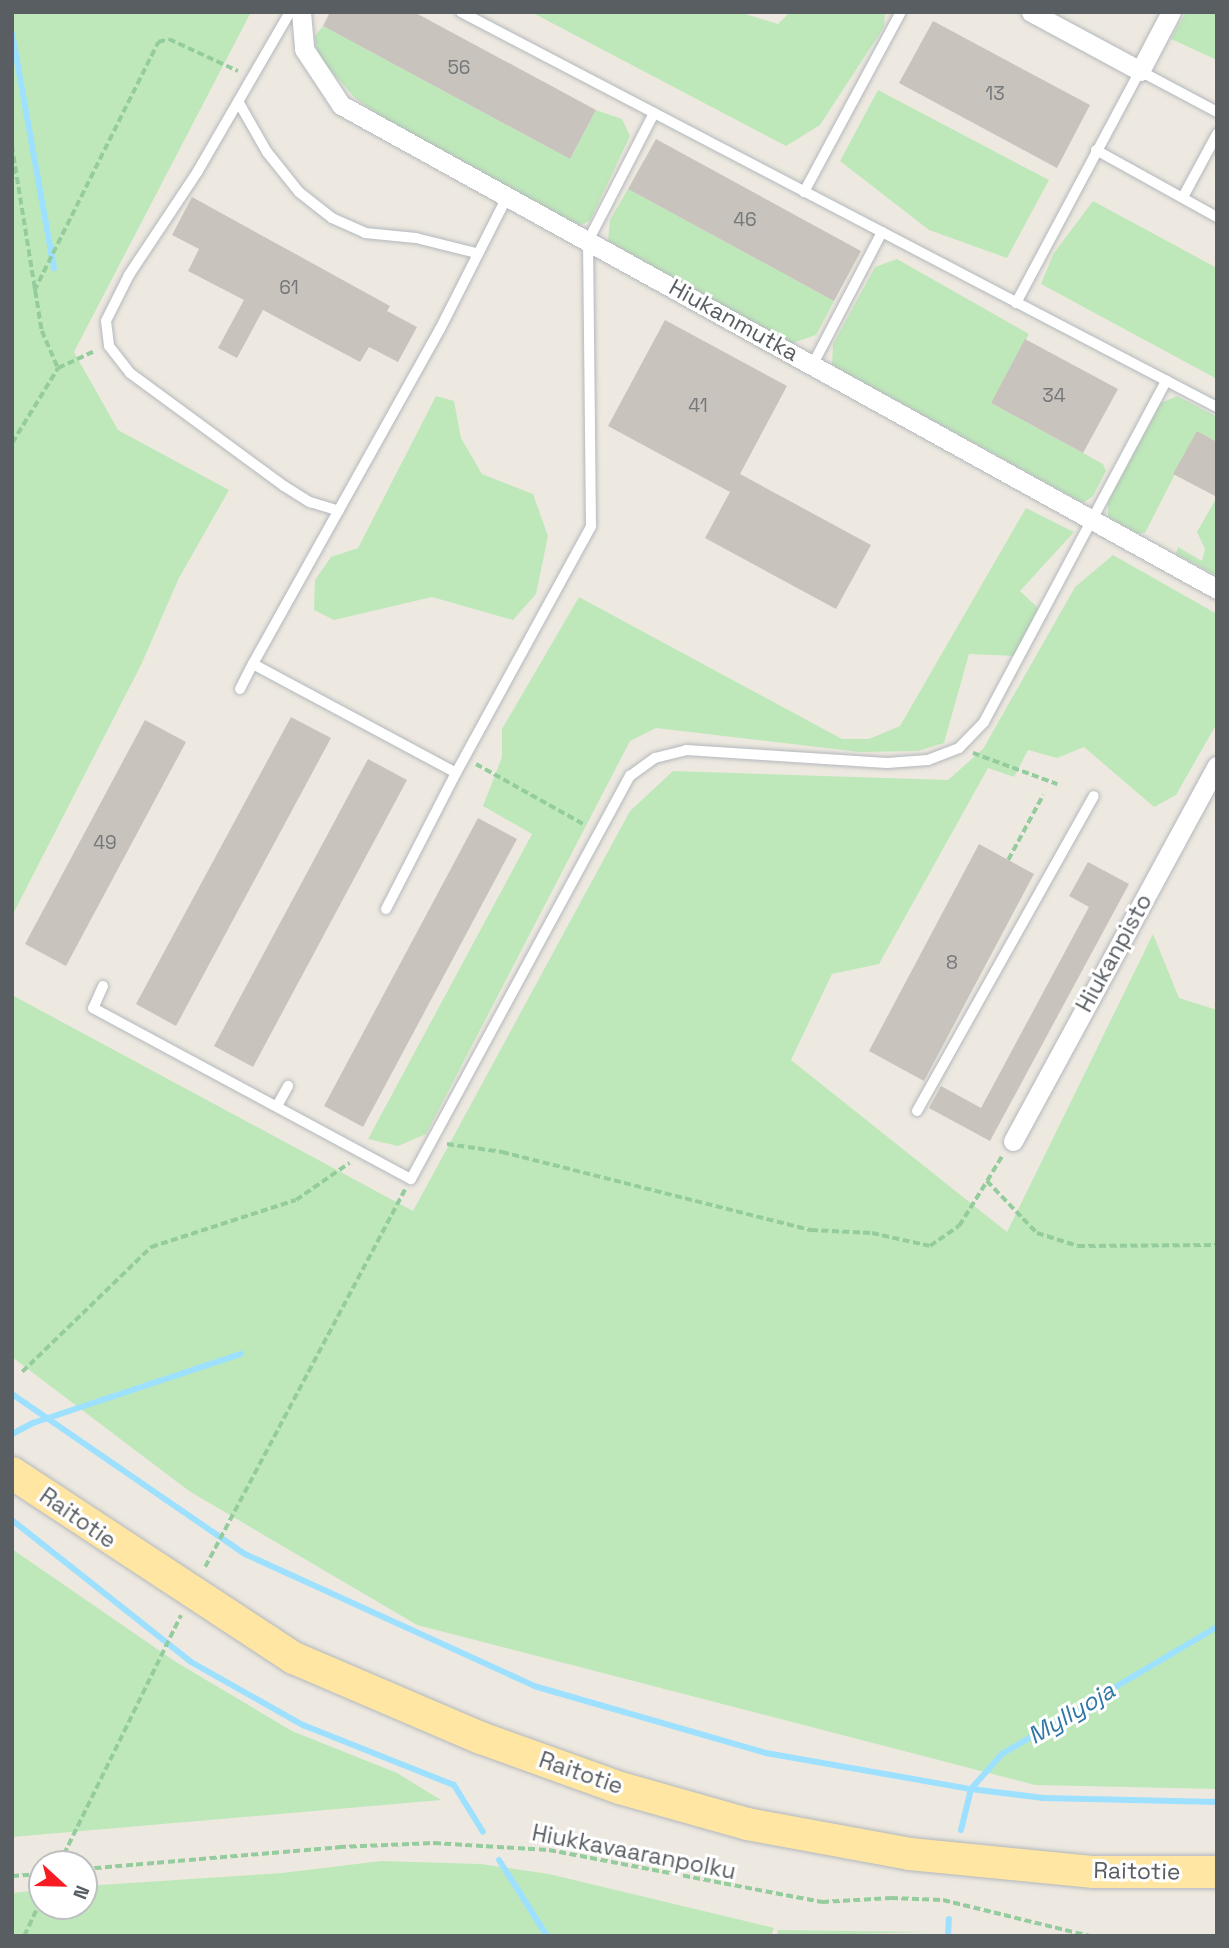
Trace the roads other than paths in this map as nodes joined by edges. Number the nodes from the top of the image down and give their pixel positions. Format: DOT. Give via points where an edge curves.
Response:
graph roads {
  1 [pos="290,12"];
  2 [pos="301,12"];
  3 [pos="461,12"];
  4 [pos="901,12"];
  5 [pos="1031,12"];
  6 [pos="1171,12"];
  7 [pos="1140,71"];
  8 [pos="239,103"];
  9 [pos="1217,112"];
  10 [pos="654,113"];
  11 [pos="1217,134"];
  12 [pos="1096,150"];
  13 [pos="804,192"];
  14 [pos="507,197"];
  15 [pos="1183,197"];
  16 [pos="1217,217"];
  17 [pos="882,232"];
  18 [pos="588,241"];
  19 [pos="476,253"];
  20 [pos="1016,303"];
  21 [pos="813,364"];
  22 [pos="1166,381"];
  23 [pos="1217,407"];
  24 [pos="339,511"];
  25 [pos="1093,519"];
  26 [pos="1217,589"];
  27 [pos="253,664"];
  28 [pos="240,689"];
  29 [pos="1217,766"];
  30 [pos="456,773"];
  31 [pos="1094,796"];
  32 [pos="386,909"];
  33 [pos="103,986"];
  34 [pos="288,1086"];
  35 [pos="277,1106"];
  36 [pos="917,1111"];
  37 [pos="1008,1147"];
  38 [pos="12,1473"];
  39 [pos="1217,1872"];
  1 -- 8 [label="lane"];
  2 -- 14 [label="street, Hiukanmutka" via="304,49 341,105"];
  3 -- 10 [label="lane"];
  4 -- 13 [label="lane"];
  5 -- 7 [label="street"];
  6 -- 7 [label="street"];
  7 -- 9 [label="lane"];
  7 -- 12 [label="lane"];
  8 -- 19 [label="lane" via="283,172 332,218 365,233 415,238"];
  8 -- 24 [label="lane" via="129,275 106,321 109,346 130,373 284,486 310,502"];
  10 -- 13 [label="lane"];
  10 -- 18 [label="lane"];
  11 -- 15 [label="lane"];
  12 -- 15 [label="lane"];
  12 -- 20 [label="lane"];
  13 -- 17 [label="lane"];
  14 -- 18 [label="street, Hiukanmutka"];
  14 -- 19 [label="lane"];
  15 -- 16 [label="lane"];
  17 -- 20 [label="lane"];
  17 -- 21 [label="lane"];
  18 -- 21 [label="street, Hiukanmutka"];
  18 -- 30 [label="lane" via="591,526"];
  19 -- 24 [label="lane" via="440,329"];
  20 -- 22 [label="lane"];
  21 -- 25 [label="street, Hiukanmutka"];
  22 -- 23 [label="lane"];
  22 -- 25 [label="lane"];
  24 -- 27 [label="lane"];
  25 -- 26 [label="street, Hiukanmutka"];
  25 -- 35 [label="lane" via="984,722 959,748 928,760 887,763 686,750 655,758 630,776 411,1179"];
  27 -- 28 [label="lane"];
  27 -- 30 [label="lane"];
  29 -- 37 [label="street, Hiukanpisto"];
  30 -- 32 [label="lane"];
  31 -- 36 [label="lane"];
  33 -- 35 [label="lane" via="93,1008"];
  34 -- 35 [label="lane"];
  38 -- 39 [label="main road, Raitotie" via="294,1658 481,1738 620,1788 747,1824 910,1854 1094,1872"];
}
